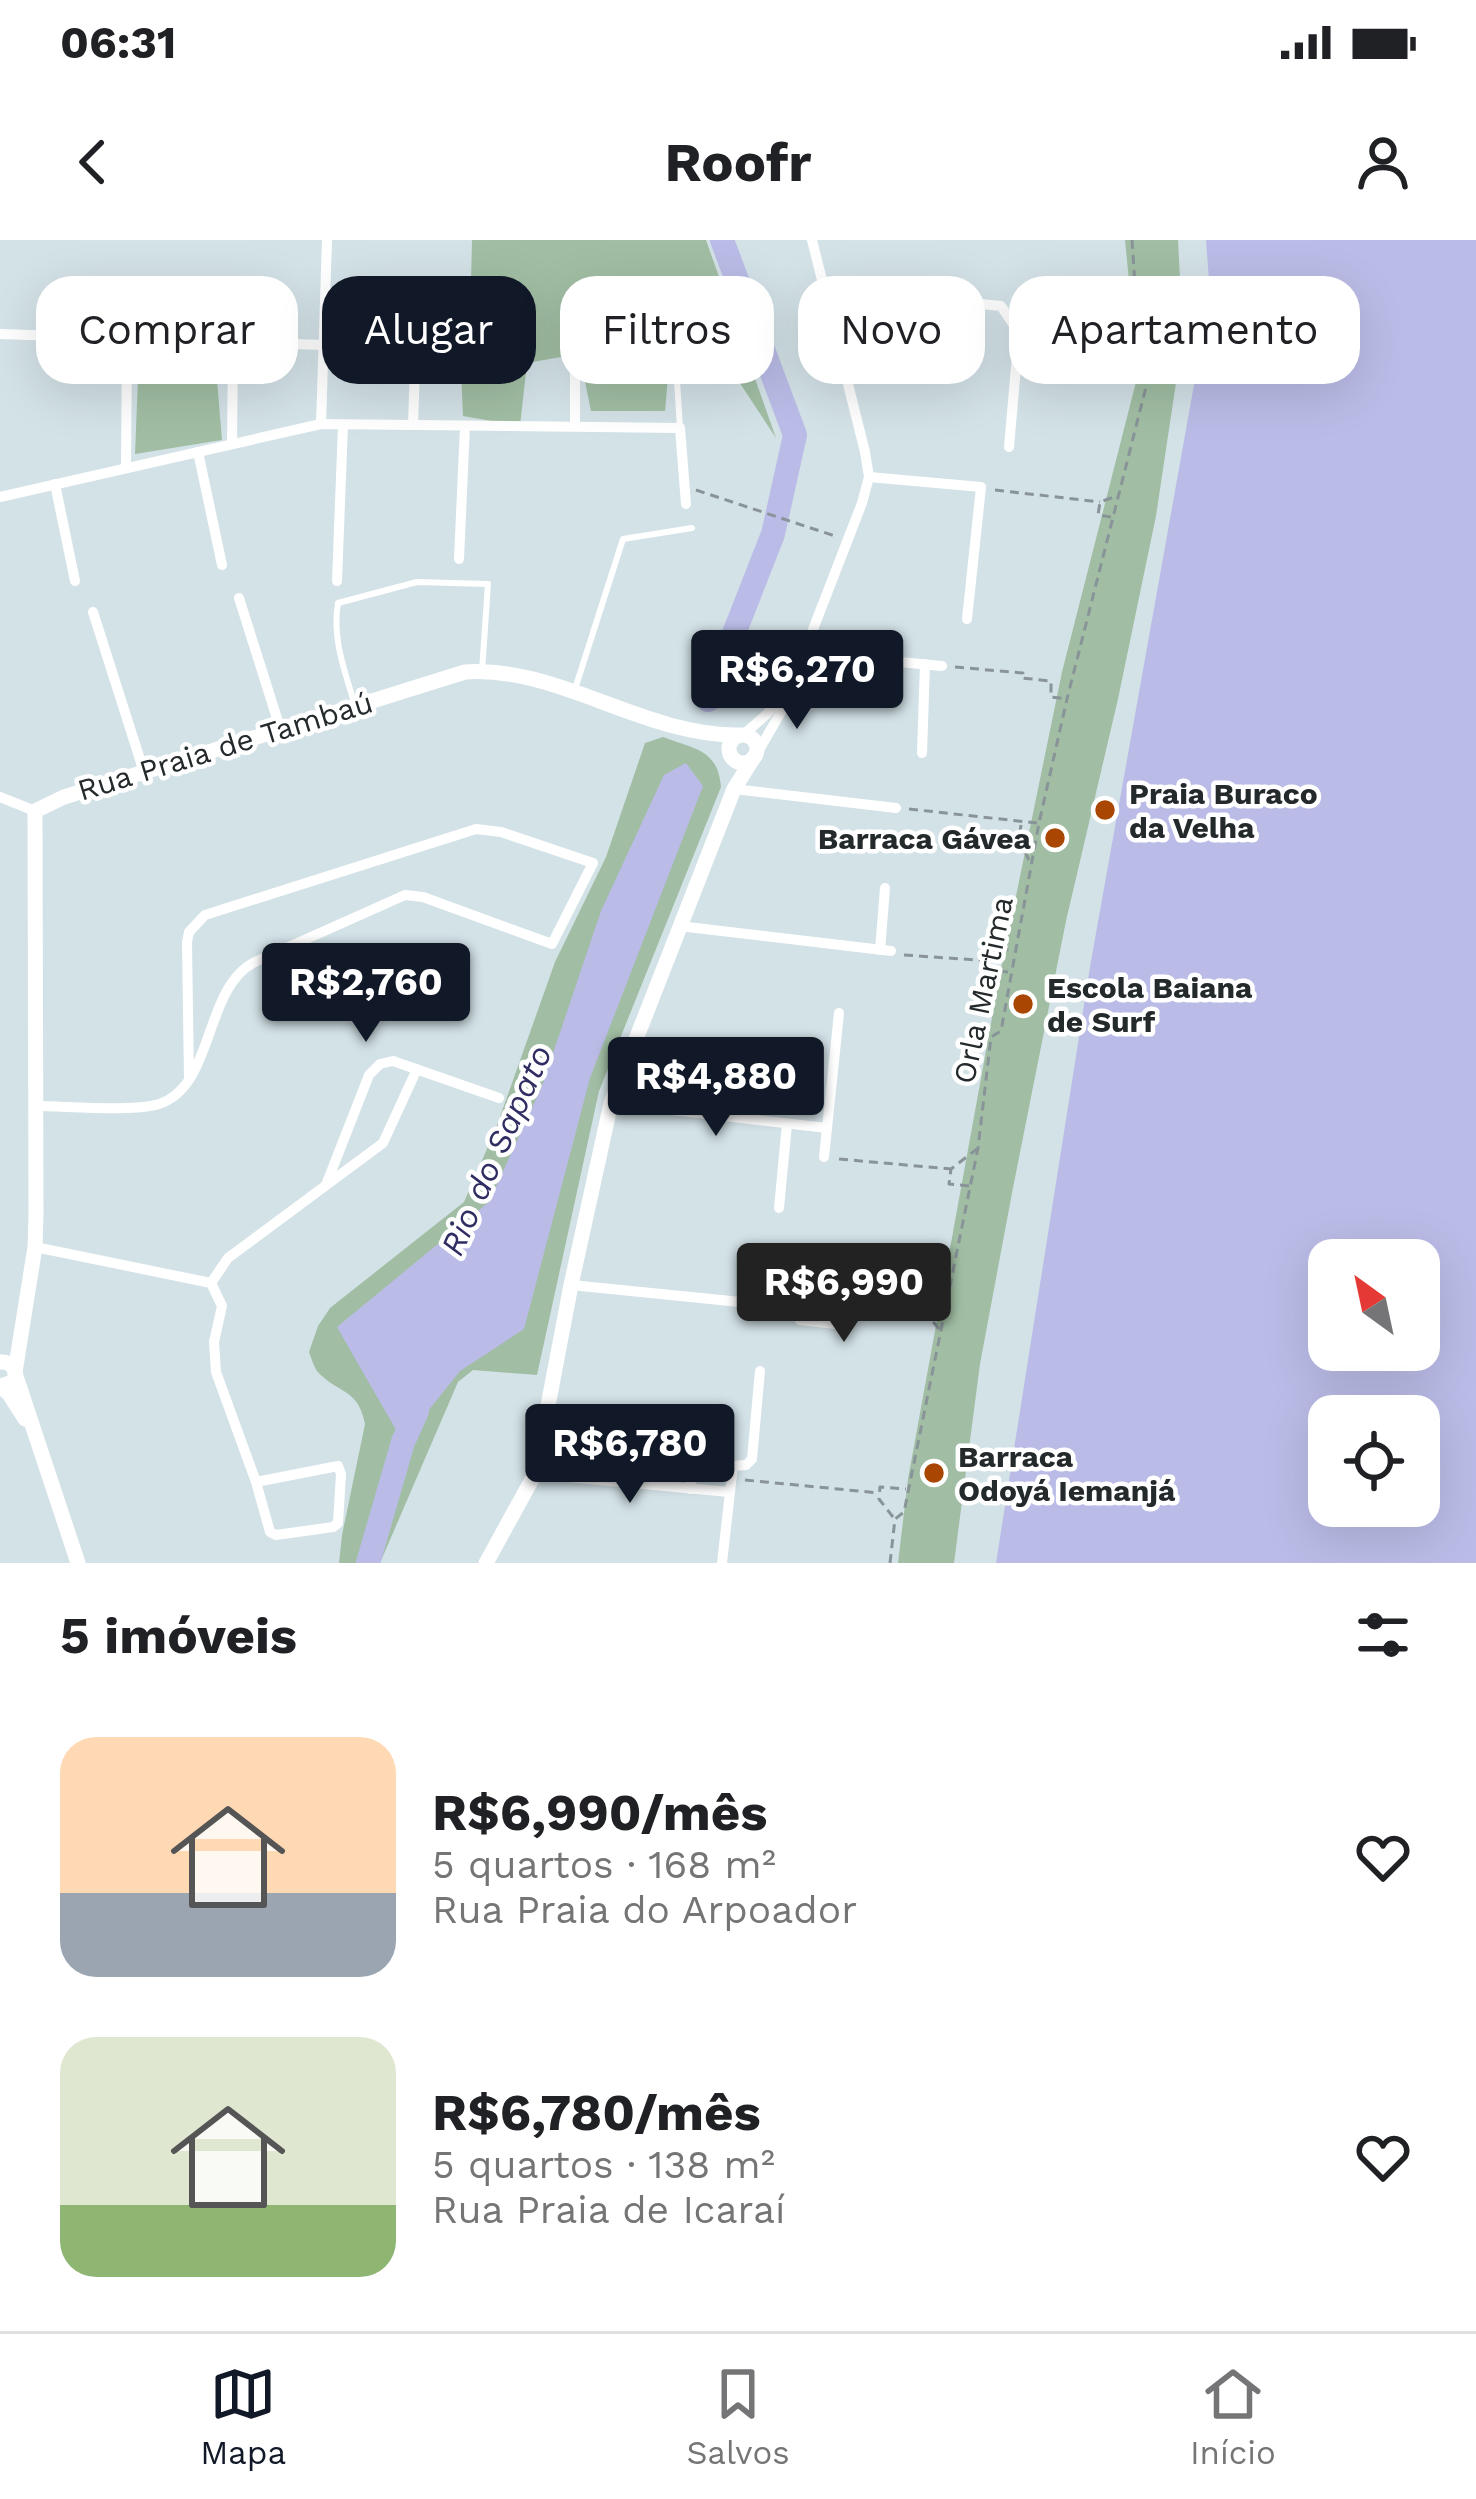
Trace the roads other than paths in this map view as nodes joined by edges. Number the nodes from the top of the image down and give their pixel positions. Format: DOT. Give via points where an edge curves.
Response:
graph roads {
  1 [pos="327,240"];
  2 [pos="812,240"];
  3 [pos="326,276"];
  4 [pos="821,276"];
  5 [pos="985,304"];
  6 [pos="0,334"];
  7 [pos="36,336"];
  8 [pos="127,384"];
  9 [pos="233,384"];
  10 [pos="322,384"];
  11 [pos="414,384"];
  12 [pos="575,384"];
  13 [pos="677,384"];
  14 [pos="847,384"];
  15 [pos="321,424"];
  16 [pos="343,424"];
  17 [pos="412,424"];
  18 [pos="464,425"];
  19 [pos="575,427"];
  20 [pos="680,428"];
  21 [pos="232,444"];
  22 [pos="1009,447"];
  23 [pos="198,452"];
  24 [pos="126,468"];
  25 [pos="869,477"];
  26 [pos="56,484"];
  27 [pos="0,497"];
  28 [pos="686,504"];
  29 [pos="692,528"];
  30 [pos="459,560"];
  31 [pos="222,565"];
  32 [pos="75,581"];
  33 [pos="337,581"];
  34 [pos="239,598"];
  35 [pos="93,612"];
  36 [pos="968,619"];
  37 [pos="802,653"];
  38 [pos="925,664"];
  39 [pos="942,666"];
  40 [pos="482,671"];
  41 [pos="790,684"];
  42 [pos="574,694"];
  43 [pos="356,705"];
  44 [pos="280,728"];
  45 [pos="699,734"];
  46 [pos="741,735"];
  47 [pos="922,753"];
  48 [pos="730,756"];
  49 [pos="755,756"];
  50 [pos="144,772"];
  51 [pos="734,789"];
  52 [pos="0,797"];
  53 [pos="896,808"];
  54 [pos="35,811"];
  55 [pos="885,888"];
  56 [pos="679,926"];
  57 [pos="839,1013"];
  58 [pos="417,1069"];
  59 [pos="188,1080"];
  60 [pos="499,1098"];
  61 [pos="611,1103"];
  62 [pos="36,1106"];
  63 [pos="787,1124"];
  64 [pos="827,1128"];
  65 [pos="824,1157"];
  66 [pos="326,1185"];
  67 [pos="779,1208"];
  68 [pos="34,1246"];
  69 [pos="211,1282"];
  70 [pos="571,1285"];
  71 [pos="800,1308"];
  72 [pos="8,1367"];
  73 [pos="760,1371"];
  74 [pos="0,1386"];
  75 [pos="37,1444"];
  76 [pos="732,1472"];
  77 [pos="535,1474"];
  78 [pos="256,1482"];
  79 [pos="690,1489"];
  80 [pos="730,1492"];
  81 [pos="78,1563"];
  82 [pos="485,1563"];
  83 [pos="722,1563"];
  1 -- 3 [label="street"];
  2 -- 4 [label="street"];
  5 -- 22 [label="street" via="1001,306 1019,333"];
  6 -- 7 [label="street"];
  8 -- 24 [label="street"];
  9 -- 21 [label="street"];
  10 -- 15 [label="street"];
  11 -- 17 [label="street"];
  12 -- 19 [label="street"];
  13 -- 20 [label="lane"];
  14 -- 25 [label="street"];
  15 -- 16 [label="street"];
  15 -- 21 [label="street"];
  16 -- 17 [label="street"];
  16 -- 33 [label="street"];
  17 -- 18 [label="street"];
  18 -- 19 [label="street"];
  18 -- 30 [label="street"];
  19 -- 20 [label="street"];
  20 -- 28 [label="street"];
  21 -- 23 [label="street"];
  23 -- 24 [label="street"];
  23 -- 31 [label="street"];
  24 -- 26 [label="street"];
  25 -- 36 [label="street" via="981,487"];
  25 -- 37 [label="street"];
  26 -- 27 [label="street"];
  26 -- 32 [label="street"];
  29 -- 42 [label="lane" via="623,539"];
  34 -- 44 [label="street"];
  35 -- 50 [label="street"];
  37 -- 38 [label="street"];
  37 -- 41 [label="street"];
  38 -- 39 [label="street"];
  38 -- 47 [label="street"];
  40 -- 42 [label="street, Rua Praia de Tambaú"];
  40 -- 43 [label="street, Rua Praia de Tambaú"];
  40 -- 43 [label="lane" via="488,584 417,582 377,592 338,603 336,640"];
  41 -- 46 [label="street"];
  41 -- 49 [label="street"];
  42 -- 45 [label="street, Rua Praia de Tambaú"];
  43 -- 44 [label="street, Rua Praia de Tambaú"];
  44 -- 50 [label="street, Rua Praia de Tambaú"];
  45 -- 46 [label="street, Rua Praia de Tambaú"];
  45 -- 48 [label="street, Rua Praia de Tambaú"];
  46 -- 48 [label="street" via="731,741"];
  46 -- 49 [label="street" via="754,741"];
  48 -- 49 [label="street" via="742,764"];
  48 -- 51 [label="street"];
  49 -- 51 [label="street"];
  50 -- 54 [label="street, Rua Praia de Tambaú"];
  51 -- 53 [label="street"];
  51 -- 56 [label="street"];
  52 -- 54 [label="street"];
  54 -- 62 [label="street"];
  55 -- 56 [label="street" via="886,950"];
  56 -- 61 [label="street"];
  57 -- 64 [label="street"];
  58 -- 60 [label="street"];
  58 -- 66 [label="street" via="386,1139"];
  58 -- 66 [label="street" via="393,1061 373,1069"];
  59 -- 59 [label="street" via="245,967 405,895 552,944 593,863 476,829 205,914 187,942"];
  59 -- 62 [label="street" via="174,1097 148,1107"];
  61 -- 63 [label="street"];
  61 -- 70 [label="street"];
  62 -- 68 [label="street"];
  63 -- 64 [label="street"];
  63 -- 67 [label="street"];
  64 -- 65 [label="street"];
  66 -- 69 [label="street" via="228,1258"];
  68 -- 69 [label="street"];
  68 -- 72 [label="street" via="21,1348"];
  69 -- 78 [label="street" via="222,1306 216,1372"];
  70 -- 71 [label="street"];
  70 -- 77 [label="street"];
  71 -- 71 [label="street" via="806,1294 838,1299 830,1325 802,1322"];
  72 -- 74 [label="street" via="13,1382"];
  72 -- 75 [label="street"];
  73 -- 76 [label="street" via="752,1459"];
  74 -- 75 [label="street"];
  75 -- 81 [label="street"];
  76 -- 79 [label="street" via="697,1465"];
  76 -- 80 [label="street"];
  77 -- 79 [label="street"];
  77 -- 82 [label="street"];
  78 -- 78 [label="street" via="272,1534 338,1523 338,1466"];
  79 -- 80 [label="street"];
  80 -- 83 [label="street"];
}
